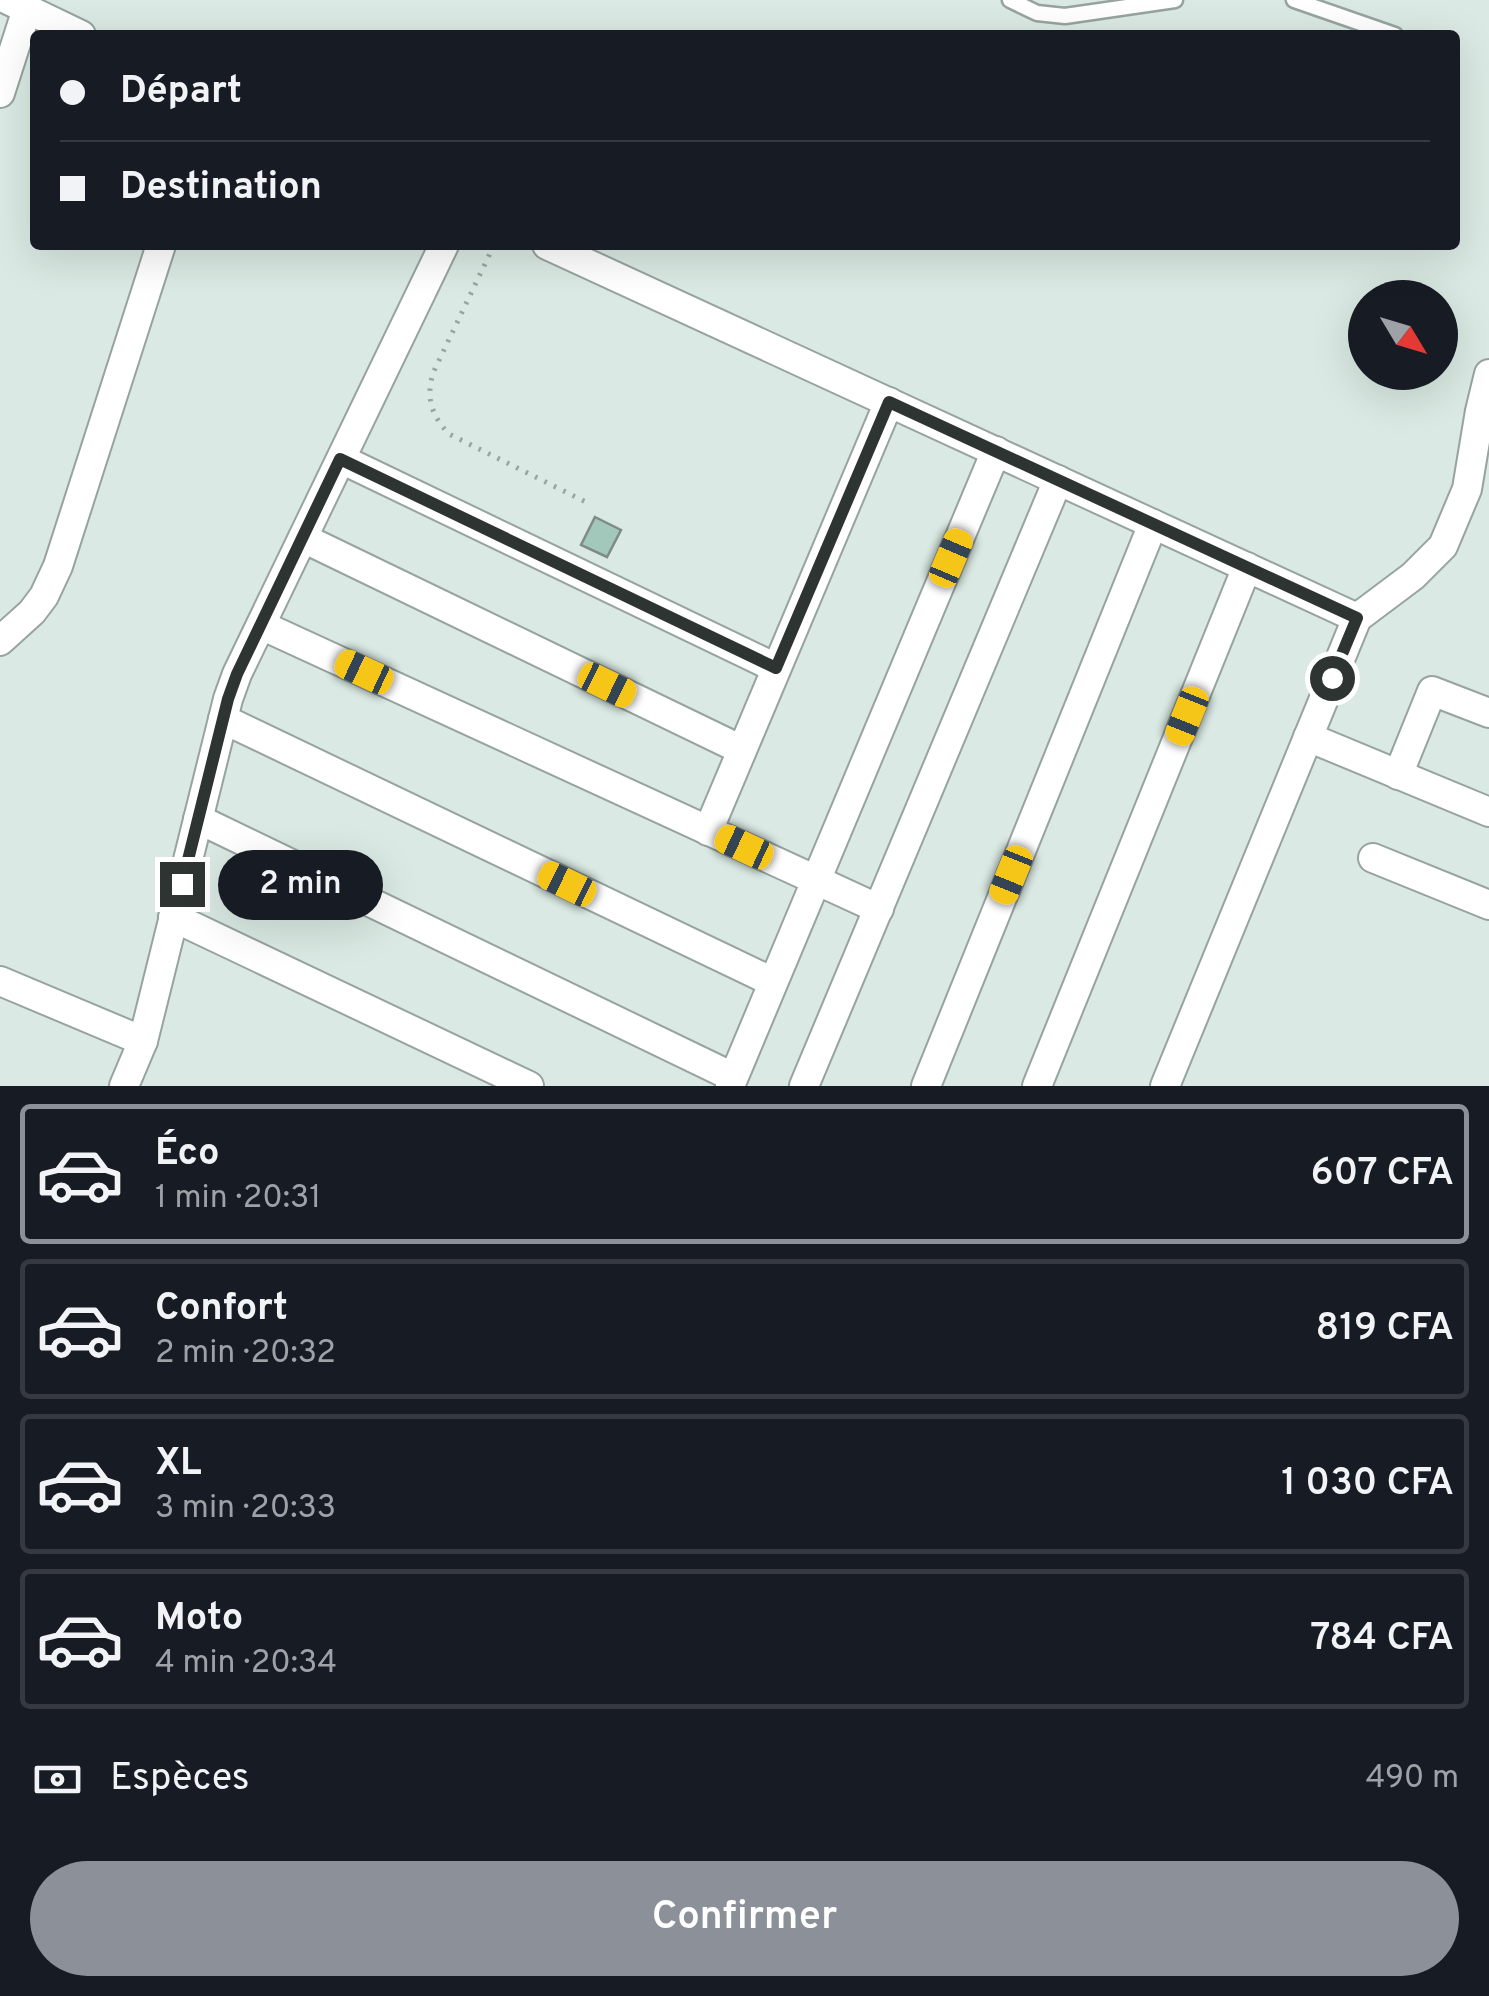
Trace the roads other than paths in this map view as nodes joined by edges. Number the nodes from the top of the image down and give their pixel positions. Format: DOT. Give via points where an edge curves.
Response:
graph roads {
  1 [pos="1010,0"];
  2 [pos="1175,0"];
  3 [pos="1294,0"];
  4 [pos="18,4"];
  5 [pos="71,30"];
  6 [pos="1381,30"];
  7 [pos="0,93"];
  8 [pos="159,250"];
  9 [pos="442,250"];
  10 [pos="558,250"];
  11 [pos="1489,375"];
  12 [pos="889,402"];
  13 [pos="996,451"];
  14 [pos="340,459"];
  15 [pos="1479,477"];
  16 [pos="1058,480"];
  17 [pos="1153,524"];
  18 [pos="302,538"];
  19 [pos="1247,567"];
  20 [pos="1357,618"];
  21 [pos="260,625"];
  22 [pos="0,641"];
  23 [pos="776,668"];
  24 [pos="1489,713"];
  25 [pos="223,719"];
  26 [pos="1308,737"];
  27 [pos="742,750"];
  28 [pos="1398,774"];
  29 [pos="1489,812"];
  30 [pos="198,819"];
  31 [pos="708,830"];
  32 [pos="1373,858"];
  33 [pos="816,880"];
  34 [pos="1489,905"];
  35 [pos="878,909"];
  36 [pos="174,917"];
  37 [pos="0,981"];
  38 [pos="773,982"];
  39 [pos="143,1041"];
  40 [pos="731,1082"];
  41 [pos="132,1083"];
  42 [pos="529,1086"];
  43 [pos="804,1086"];
  44 [pos="926,1086"];
  45 [pos="1037,1086"];
  46 [pos="1165,1086"];
  1 -- 2 [label="lane" via="1065,16"];
  3 -- 6 [label="lane"];
  4 -- 5 [label="street"];
  4 -- 7 [label="street"];
  8 -- 22 [label="street" via="58,566 32,612"];
  9 -- 14 [label="street"];
  10 -- 12 [label="street"];
  11 -- 15 [label="street" via="1480,411"];
  12 -- 13 [label="street"];
  12 -- 23 [label="street"];
  13 -- 16 [label="street"];
  13 -- 33 [label="street"];
  14 -- 18 [label="street"];
  14 -- 23 [label="street"];
  15 -- 20 [label="street" via="1467,489 1443,546"];
  16 -- 17 [label="street"];
  16 -- 35 [label="street"];
  17 -- 19 [label="street"];
  17 -- 44 [label="street"];
  18 -- 21 [label="street"];
  18 -- 27 [label="street"];
  19 -- 20 [label="street"];
  19 -- 45 [label="street"];
  20 -- 26 [label="street"];
  21 -- 25 [label="street"];
  21 -- 31 [label="street"];
  23 -- 27 [label="street"];
  24 -- 28 [label="street" via="1432,691"];
  25 -- 30 [label="street"];
  25 -- 38 [label="street"];
  26 -- 28 [label="street"];
  26 -- 46 [label="street"];
  27 -- 31 [label="street"];
  28 -- 29 [label="street"];
  30 -- 36 [label="street"];
  30 -- 40 [label="street"];
  31 -- 33 [label="street"];
  32 -- 34 [label="street"];
  33 -- 35 [label="street"];
  33 -- 38 [label="street"];
  35 -- 43 [label="street"];
  36 -- 39 [label="street"];
  36 -- 42 [label="street"];
  37 -- 39 [label="street"];
  38 -- 40 [label="street"];
  39 -- 41 [label="street"];
}
